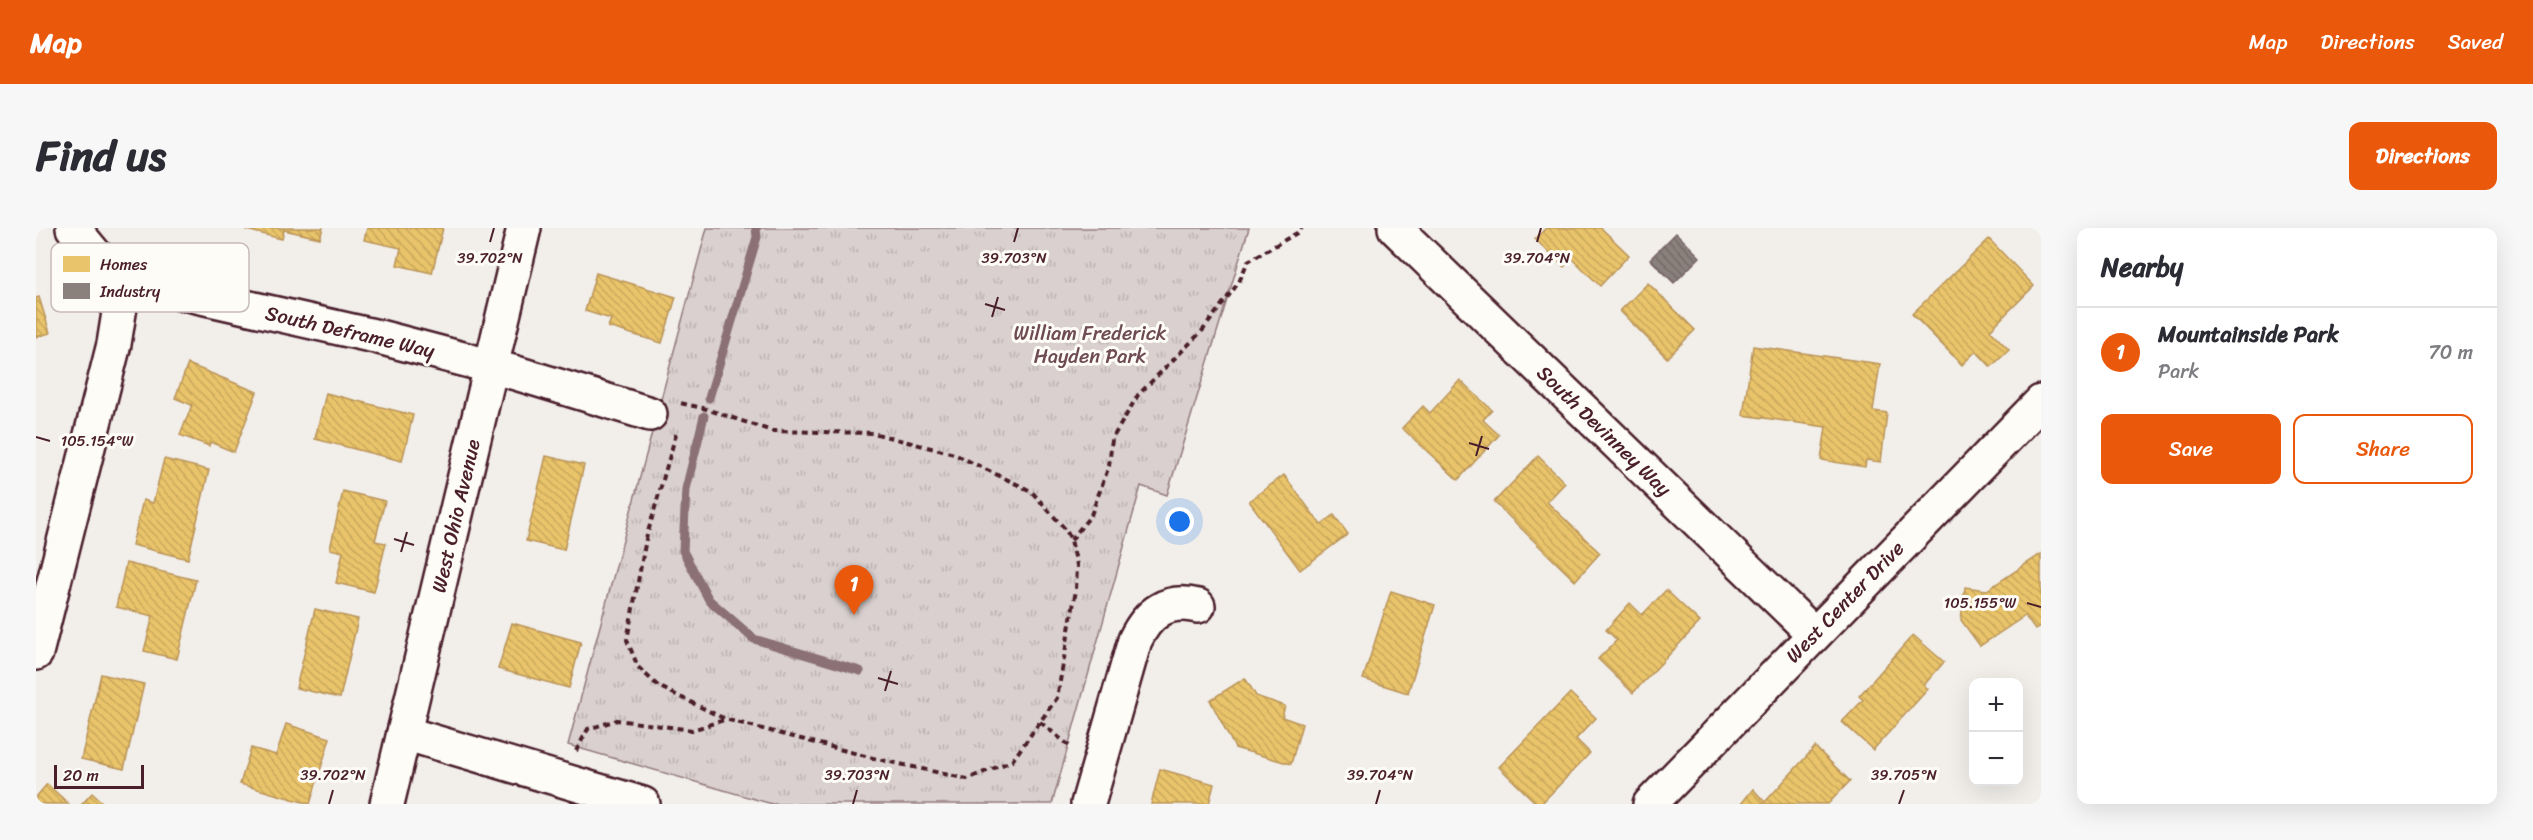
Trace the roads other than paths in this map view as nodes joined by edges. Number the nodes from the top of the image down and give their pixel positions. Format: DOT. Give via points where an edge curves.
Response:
graph roads {
  1 [pos="73,228"];
  2 [pos="524,228"];
  3 [pos="1395,228"];
  4 [pos="86,243"];
  5 [pos="249,308"];
  6 [pos="119,312"];
  7 [pos="491,367"];
  8 [pos="2041,402"];
  9 [pos="664,420"];
  10 [pos="1198,606"];
  11 [pos="1814,634"];
  12 [pos="36,654"];
  13 [pos="404,733"];
  14 [pos="387,804"];
  15 [pos="643,804"];
  16 [pos="1088,804"];
  17 [pos="1650,804"];
  1 -- 4 [label="street"];
  2 -- 7 [label="street, West Ohio Avenue"];
  3 -- 11 [label="street, South Devinney Way"];
  5 -- 7 [label="street, South Deframe Way"];
  6 -- 12 [label="street"];
  7 -- 9 [label="street, South Deframe Way"];
  7 -- 13 [label="street, West Ohio Avenue"];
  8 -- 11 [label="street, West Center Drive"];
  10 -- 16 [label="street" via="1171,604 1156,609 1142,624"];
  11 -- 17 [label="street, West Center Drive"];
  13 -- 14 [label="street, West Ohio Avenue"];
  13 -- 15 [label="street"];
}
